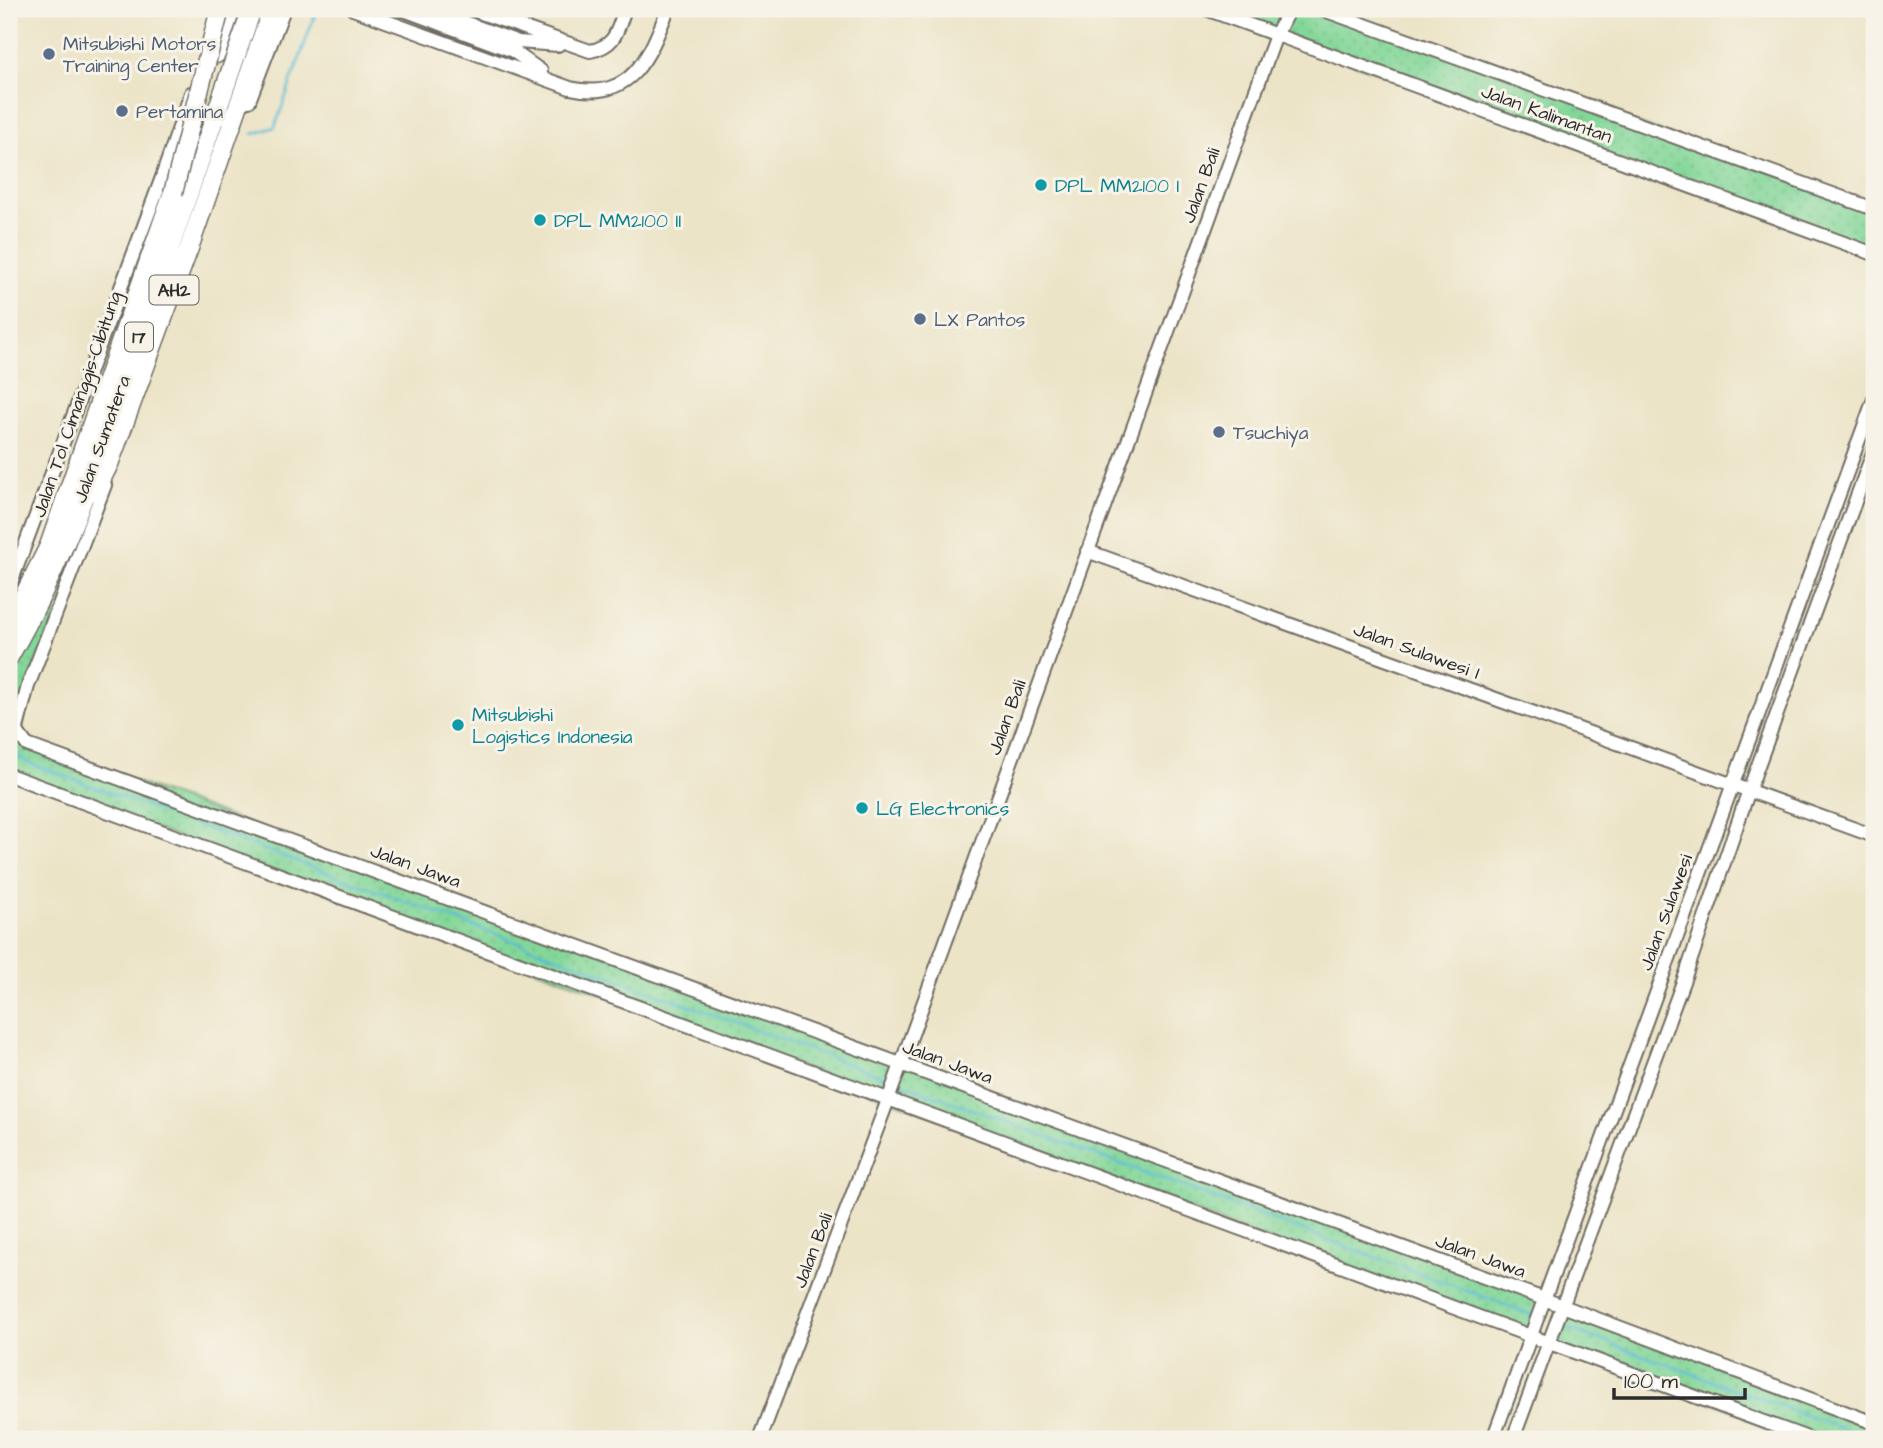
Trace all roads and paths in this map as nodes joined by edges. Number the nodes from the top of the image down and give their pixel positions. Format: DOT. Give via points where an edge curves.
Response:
graph roads {
  1 [pos="221,9"];
  2 [pos="230,9"];
  3 [pos="252,9"];
  4 [pos="272,9"];
  5 [pos="284,9"];
  6 [pos="353,9"];
  7 [pos="368,9"];
  8 [pos="401,9"];
  9 [pos="428,9"];
  10 [pos="470,9"];
  11 [pos="625,9"];
  12 [pos="668,9"];
  13 [pos="1206,9"];
  14 [pos="1289,9"];
  15 [pos="1321,9"];
  16 [pos="379,19"];
  17 [pos="1276,35"];
  18 [pos="572,47"];
  19 [pos="559,83"];
  20 [pos="173,192"];
  21 [pos="1874,209"];
  22 [pos="1874,254"];
  23 [pos="1874,399"];
  24 [pos="1874,450"];
  25 [pos="1087,551"];
  26 [pos="58,564"];
  27 [pos="9,588"];
  28 [pos="9,625"];
  29 [pos="9,657"];
  30 [pos="18,727"];
  31 [pos="9,775"];
  32 [pos="1733,785"];
  33 [pos="1749,790"];
  34 [pos="1874,836"];
  35 [pos="899,1068"];
  36 [pos="889,1096"];
  37 [pos="1543,1303"];
  38 [pos="1561,1310"];
  39 [pos="1532,1332"];
  40 [pos="1550,1339"];
  41 [pos="1874,1423"];
  42 [pos="760,1439"];
  43 [pos="1493,1439"];
  44 [pos="1513,1439"];
  45 [pos="1810,1439"];
  1 -- 20 [label="highway, bridge"];
  1 -- 27 [label="street, Jalan Sumatera"];
  2 -- 20 [label="highway, 17, bridge"];
  3 -- 26 [label="highway, Jalan Tol Cimanggis–Cibitung / 17"];
  4 -- 26 [label="highway, AH2" via="109,464"];
  5 -- 30 [label="street, Jalan Sumatera" via="28,686"];
  6 -- 16 [label="street"];
  7 -- 16 [label="street"];
  8 -- 19 [label="street" via="513,51"];
  9 -- 18 [label="street" via="518,42"];
  10 -- 18 [label="street"];
  11 -- 18 [label="street" via="612,41 603,48"];
  12 -- 19 [label="street" via="652,50 629,79 589,92"];
  13 -- 17 [label="street, Jalan Kalimantan"];
  14 -- 17 [label="street, Jalan Bali"];
  15 -- 21 [label="street, Jalan Kalimantan"];
  16 -- 19 [label="street"];
  17 -- 22 [label="street, Jalan Kalimantan"];
  17 -- 25 [label="street, Jalan Bali"];
  20 -- 28 [label="highway, Jalan Tol Cimanggis–Cibitung / 17" via="49,546"];
  23 -- 32 [label="street, Jalan Sulawesi"];
  24 -- 33 [label="street, Jalan Sulawesi"];
  25 -- 32 [label="street, Jalan Sulawesi I"];
  25 -- 35 [label="street, Jalan Bali"];
  26 -- 29 [label="highway, Jalan Tol Cimanggis–Cibitung / 17"];
  30 -- 35 [label="street, Jalan Jawa" via="27,745"];
  31 -- 36 [label="street"];
  32 -- 33 [label="street, Jalan Sulawesi I"];
  32 -- 37 [label="street, Jalan Sulawesi"];
  33 -- 34 [label="street, Jalan Sulawesi I"];
  33 -- 38 [label="street, Jalan Sulawesi"];
  35 -- 36 [label="street, Jalan Bali"];
  35 -- 37 [label="street, Jalan Jawa"];
  36 -- 39 [label="street"];
  36 -- 42 [label="street, Jalan Bali"];
  37 -- 38 [label="street, Jalan Jawa"];
  37 -- 39 [label="street, Jalan Sulawesi"];
  38 -- 40 [label="street, Jalan Sulawesi"];
  38 -- 41 [label="street, Jalan Jawa"];
  39 -- 40 [label="street"];
  39 -- 43 [label="street, Jalan Sulawesi"];
  40 -- 44 [label="street, Jalan Sulawesi"];
  40 -- 45 [label="street"];
}
